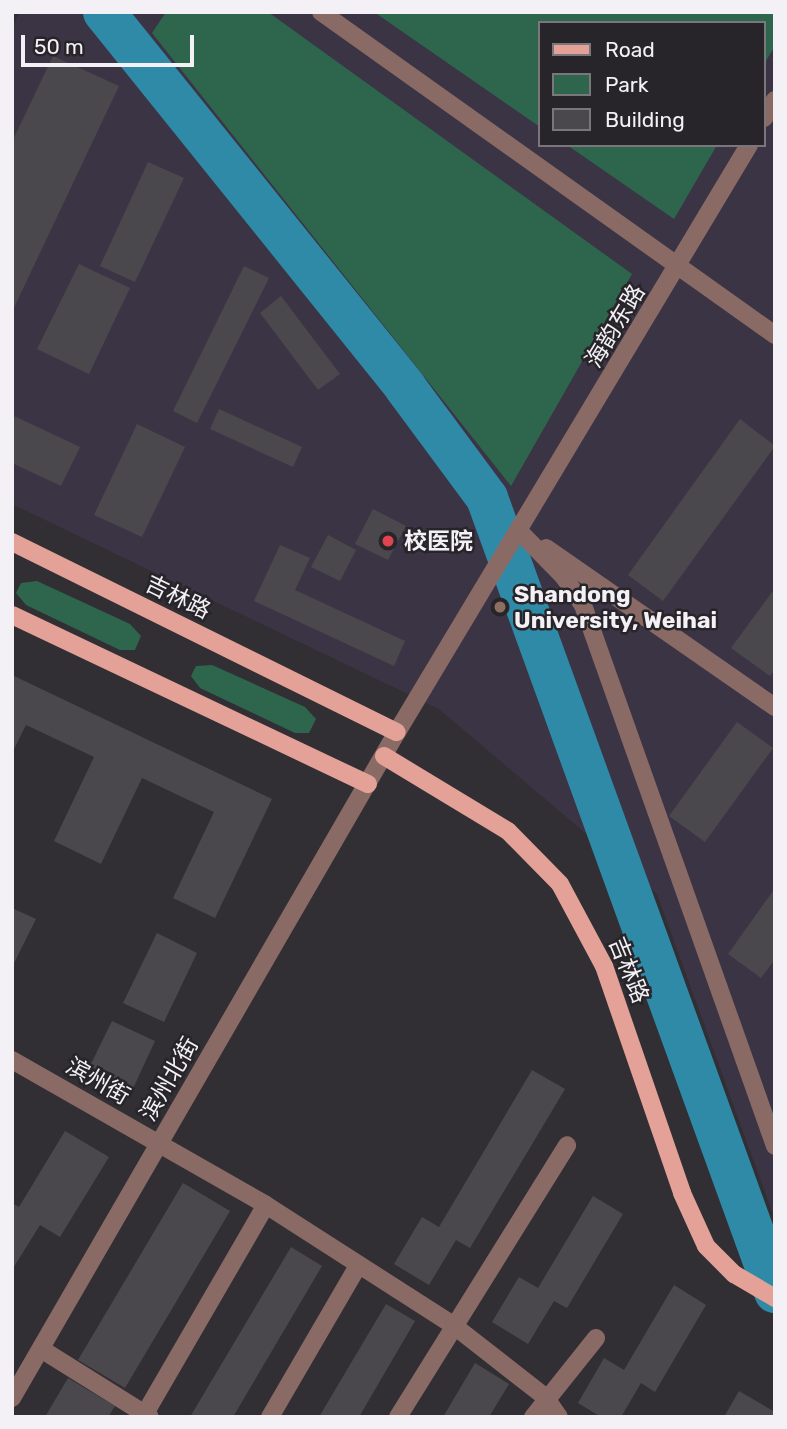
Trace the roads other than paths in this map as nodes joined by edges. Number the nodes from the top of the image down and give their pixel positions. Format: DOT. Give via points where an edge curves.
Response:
graph roads {
  1 [pos="321,12"];
  2 [pos="748,147"];
  3 [pos="680,267"];
  4 [pos="775,335"];
  5 [pos="519,531"];
  6 [pos="12,542"];
  7 [pos="12,615"];
  8 [pos="775,707"];
  9 [pos="397,733"];
  10 [pos="384,756"];
  11 [pos="368,784"];
  12 [pos="12,1060"];
  13 [pos="160,1144"];
  14 [pos="567,1145"];
  15 [pos="775,1146"];
  16 [pos="266,1205"];
  17 [pos="358,1266"];
  18 [pos="775,1298"];
  19 [pos="453,1325"];
  20 [pos="596,1338"];
  21 [pos="41,1349"];
  22 [pos="545,1397"];
  23 [pos="12,1398"];
  24 [pos="146,1416"];
  25 [pos="270,1417"];
  26 [pos="398,1417"];
  27 [pos="533,1417"];
  28 [pos="559,1417"];
  1 -- 3 [label="street"];
  2 -- 3 [label="street, 海韵东路"];
  3 -- 4 [label="street"];
  3 -- 5 [label="street, 海韵东路"];
  5 -- 8 [label="street"];
  5 -- 9 [label="street, 海韵东路"];
  5 -- 15 [label="street" via="564,577 583,605"];
  6 -- 9 [label="main road, 吉林路"];
  7 -- 11 [label="main road"];
  9 -- 10 [label="street, 滨州北街"];
  10 -- 11 [label="street, 滨州北街"];
  10 -- 18 [label="main road, 吉林路" via="508,831 560,884 604,966 682,1193 706,1246 734,1274"];
  11 -- 13 [label="street, 滨州北街"];
  12 -- 13 [label="street, 滨州街"];
  13 -- 16 [label="street, 滨州街"];
  13 -- 21 [label="street, 滨州北街"];
  14 -- 19 [label="street"];
  16 -- 17 [label="street, 滨州街"];
  16 -- 24 [label="street"];
  17 -- 19 [label="street, 滨州街"];
  17 -- 25 [label="street"];
  19 -- 22 [label="street, 滨州街"];
  19 -- 26 [label="street"];
  20 -- 22 [label="street"];
  21 -- 23 [label="street, 滨州北街"];
  21 -- 24 [label="street"];
  22 -- 27 [label="street"];
  22 -- 28 [label="street, 滨州街"];
}
